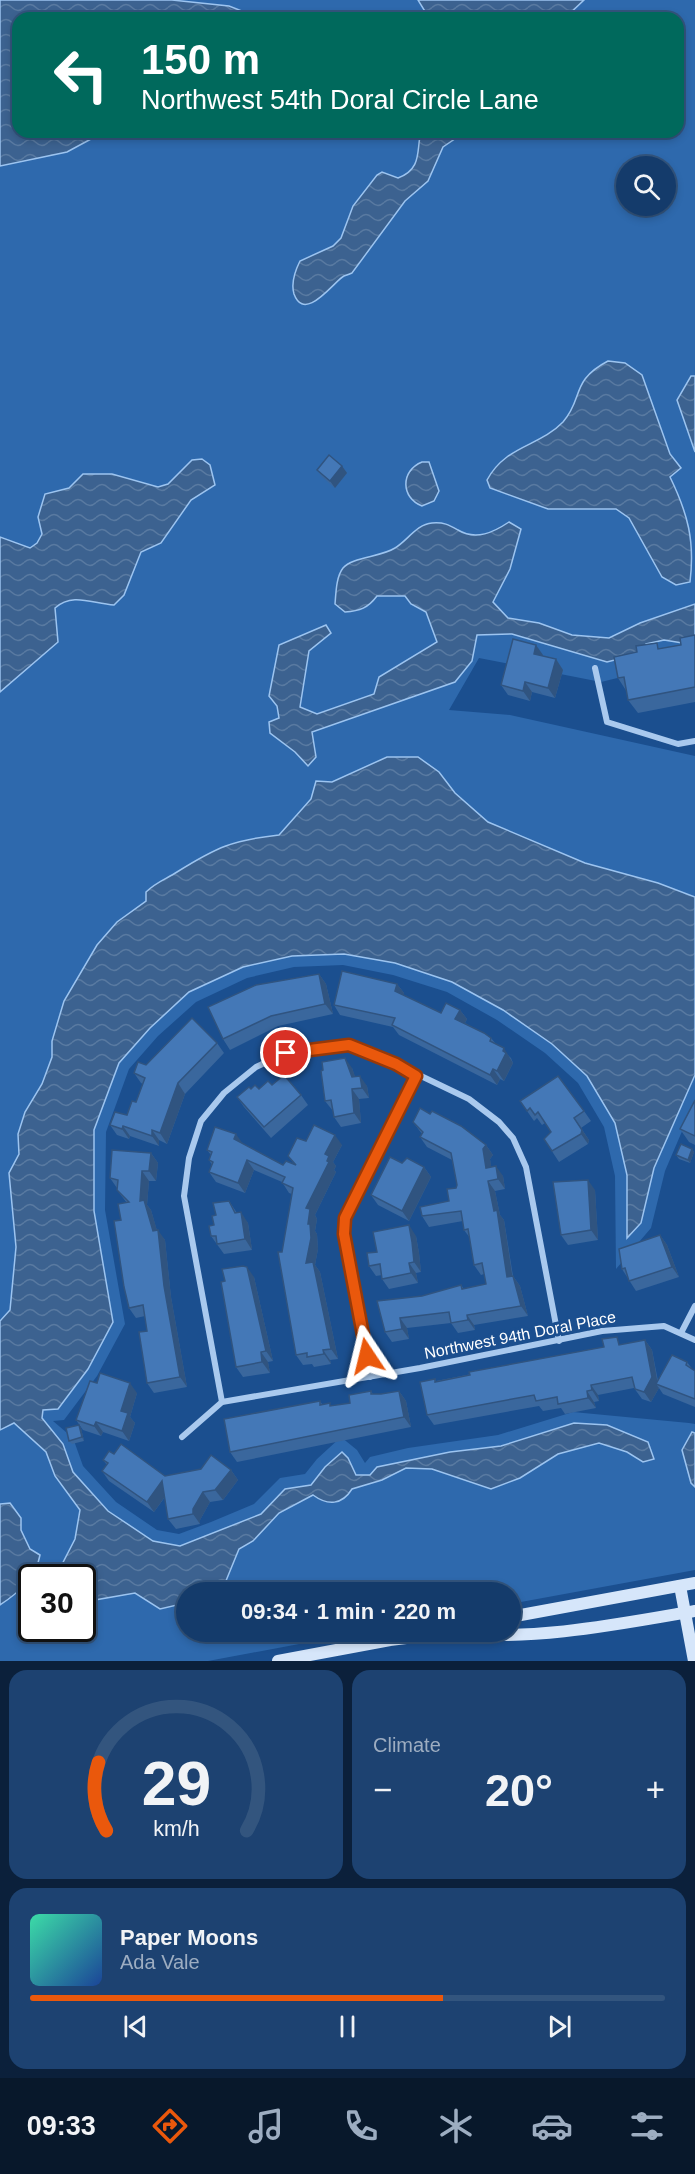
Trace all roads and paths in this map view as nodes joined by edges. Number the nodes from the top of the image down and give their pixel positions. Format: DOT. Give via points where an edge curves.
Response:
graph roads {
  1 [pos="595,668"];
  2 [pos="695,741"];
  3 [pos="416,1076"];
  4 [pos="695,1306"];
  5 [pos="681,1333"];
  6 [pos="695,1340"];
  7 [pos="559,1341"];
  8 [pos="370,1377"];
  9 [pos="222,1402"];
  10 [pos="182,1437"];
  11 [pos="695,1584"];
  12 [pos="680,1586"];
  13 [pos="690,1612"];
  14 [pos="521,1615"];
  15 [pos="521,1635"];
  16 [pos="379,1642"];
  17 [pos="278,1661"];
  18 [pos="694,1661"];
  1 -- 2 [label="street" via="607,722 678,744"];
  3 -- 7 [label="street" via="468,1099 513,1138 526,1167"];
  3 -- 8 [label="street" via="345,1218 344,1234"];
  3 -- 9 [label="street" via="349,1045 286,1053 256,1066 224,1093 201,1121 189,1158 184,1196"];
  4 -- 5 [label="street"];
  5 -- 6 [label="street, Northwest 94th Doral Place"];
  5 -- 7 [label="street, Northwest 94th Doral Place" via="664,1326 636,1327"];
  7 -- 8 [label="street, Northwest 94th Doral Place"];
  8 -- 9 [label="street, Northwest 94th Doral Place"];
  9 -- 10 [label="street"];
  11 -- 12 [label="street"];
  12 -- 13 [label="street"];
  12 -- 14 [label="street"];
  13 -- 15 [label="street" via="584,1631"];
  13 -- 18 [label="street"];
  16 -- 17 [label="street"];
}
